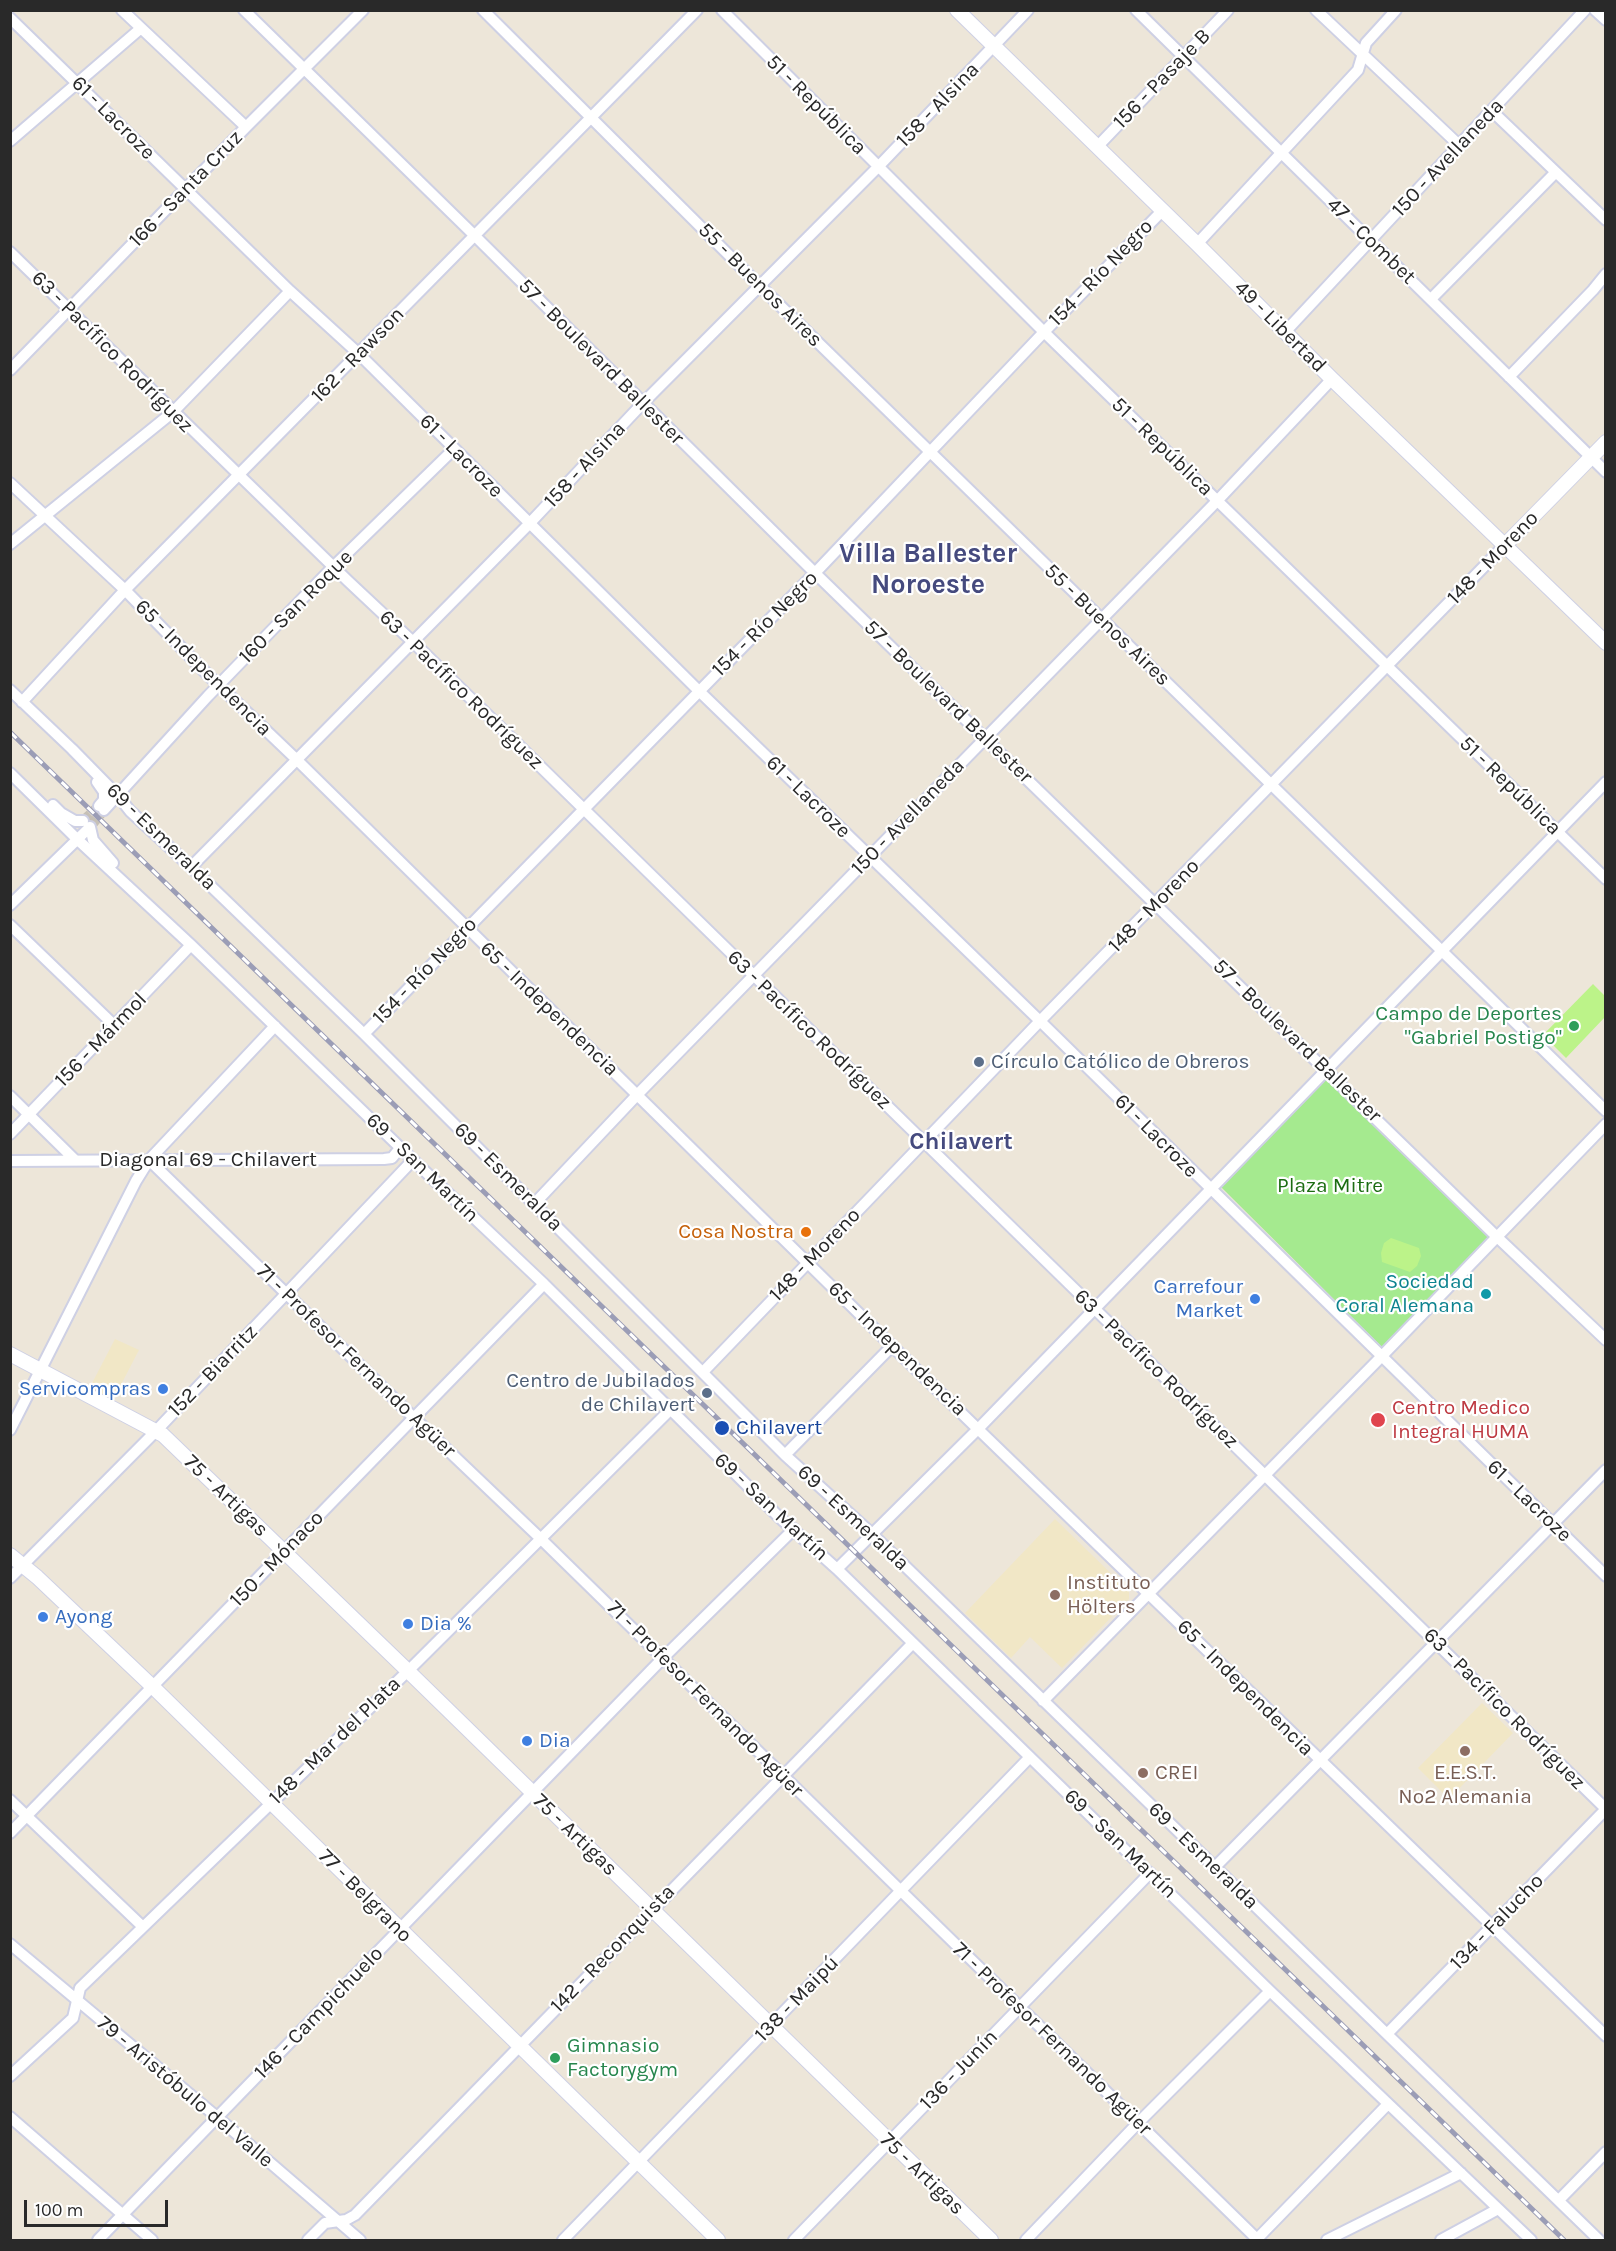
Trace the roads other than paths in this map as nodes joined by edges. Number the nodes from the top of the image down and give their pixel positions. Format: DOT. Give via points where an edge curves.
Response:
graph roads {
  1 [pos="122,10"];
  2 [pos="244,10"];
  3 [pos="363,10"];
  4 [pos="483,10"];
  5 [pos="697,10"];
  6 [pos="722,10"];
  7 [pos="957,10"];
  8 [pos="1028,10"];
  9 [pos="1136,10"];
  10 [pos="1228,10"];
  11 [pos="1316,10"];
  12 [pos="1396,10"];
  13 [pos="1585,10"];
  14 [pos="1595,10"];
  15 [pos="10,18"];
  16 [pos="1605,20"];
  17 [pos="140,29"];
  18 [pos="994,47"];
  19 [pos="1362,55"];
  20 [pos="1183,57"];
  21 [pos="305,69"];
  22 [pos="77,82"];
  23 [pos="1492,111"];
  24 [pos="592,117"];
  25 [pos="246,127"];
  26 [pos="10,141"];
  27 [pos="1460,145"];
  28 [pos="1097,147"];
  29 [pos="1281,154"];
  30 [pos="878,167"];
  31 [pos="1555,173"];
  32 [pos="186,190"];
  33 [pos="1162,211"];
  34 [pos="1605,220"];
  35 [pos="474,235"];
  36 [pos="1371,242"];
  37 [pos="1197,244"];
  38 [pos="10,252"];
  39 [pos="1605,274"];
  40 [pos="759,285"];
  41 [pos="290,291"];
  42 [pos="1431,299"];
  43 [pos="69,309"];
  44 [pos="1044,332"];
  45 [pos="1286,332"];
  46 [pos="359,354"];
  47 [pos="10,370"];
  48 [pos="1509,377"];
  49 [pos="1332,379"];
  50 [pos="642,404"];
  51 [pos="173,412"];
  52 [pos="1605,441"];
  53 [pos="454,449"];
  54 [pos="932,452"];
  55 [pos="1590,457"];
  56 [pos="1605,472"];
  57 [pos="239,475"];
  58 [pos="10,483"];
  59 [pos="1217,501"];
  60 [pos="45,516"];
  61 [pos="529,524"];
  62 [pos="10,544"];
  63 [pos="1505,545"];
  64 [pos="333,567"];
  65 [pos="815,573"];
  66 [pos="125,590"];
  67 [pos="1101,620"];
  68 [pos="413,642"];
  69 [pos="1605,643"];
  70 [pos="1387,667"];
  71 [pos="218,685"];
  72 [pos="10,690"];
  73 [pos="699,691"];
  74 [pos="22,702"];
  75 [pos="984,738"];
  76 [pos="72,749"];
  77 [pos="296,759"];
  78 [pos="10,773"];
  79 [pos="1605,782"];
  80 [pos="1272,785"];
  81 [pos="26,788"];
  82 [pos="119,797"];
  83 [pos="582,809"];
  84 [pos="86,824"];
  85 [pos="1557,832"];
  86 [pos="78,840"];
  87 [pos="870,856"];
  88 [pos="192,867"];
  89 [pos="1605,879"];
  90 [pos="128,886"];
  91 [pos="1156,903"];
  92 [pos="10,905"];
  93 [pos="10,925"];
  94 [pos="466,928"];
  95 [pos="191,945"];
  96 [pos="1442,950"];
  97 [pos="754,976"];
  98 [pos="1040,1021"];
  99 [pos="115,1026"];
  100 [pos="275,1026"];
  101 [pos="364,1034"];
  102 [pos="1325,1070"];
  103 [pos="637,1095"];
  104 [pos="10,1096"];
  105 [pos="1605,1111"];
  106 [pos="30,1114"];
  107 [pos="1605,1124"];
  108 [pos="10,1134"];
  109 [pos="924,1142"];
  110 [pos="400,1148"];
  111 [pos="75,1160"];
  112 [pos="149,1160"];
  113 [pos="412,1160"];
  114 [pos="10,1161"];
  115 [pos="1210,1190"];
  116 [pos="535,1203"];
  117 [pos="1496,1236"];
  118 [pos="808,1261"];
  119 [pos="544,1284"];
  120 [pos="287,1293"];
  121 [pos="1094,1309"];
  122 [pos="1605,1340"];
  123 [pos="892,1346"];
  124 [pos="10,1354"];
  125 [pos="1381,1357"];
  126 [pos="41,1368"];
  127 [pos="703,1372"];
  128 [pos="670,1410"];
  129 [pos="414,1418"];
  130 [pos="978,1429"];
  131 [pos="10,1430"];
  132 [pos="156,1431"];
  133 [pos="785,1455"];
  134 [pos="1605,1470"];
  135 [pos="1264,1475"];
  136 [pos="1552,1524"];
  137 [pos="794,1529"];
  138 [pos="873,1535"];
  139 [pos="540,1538"];
  140 [pos="284,1552"];
  141 [pos="10,1555"];
  142 [pos="24,1565"];
  143 [pos="837,1569"];
  144 [pos="1605,1576"];
  145 [pos="10,1578"];
  146 [pos="1149,1593"];
  147 [pos="1437,1642"];
  148 [pos="912,1644"];
  149 [pos="663,1658"];
  150 [pos="408,1671"];
  151 [pos="153,1687"];
  152 [pos="1043,1701"];
  153 [pos="1030,1757"];
  154 [pos="1319,1761"];
  155 [pos="783,1776"];
  156 [pos="532,1793"];
  157 [pos="10,1800"];
  158 [pos="272,1803"];
  159 [pos="1605,1809"];
  160 [pos="28,1817"];
  161 [pos="10,1833"];
  162 [pos="1215,1867"];
  163 [pos="1150,1873"];
  164 [pos="901,1892"];
  165 [pos="651,1910"];
  166 [pos="143,1927"];
  167 [pos="1492,1927"];
  168 [pos="400,1930"];
  169 [pos="10,1944"];
  170 [pos="1270,1991"];
  171 [pos="77,2001"];
  172 [pos="1021,2006"];
  173 [pos="770,2027"];
  174 [pos="1386,2034"];
  175 [pos="1605,2036"];
  176 [pos="519,2045"];
  177 [pos="10,2076"];
  178 [pos="1388,2104"];
  179 [pos="10,2117"];
  180 [pos="218,2117"];
  181 [pos="1138,2122"];
  182 [pos="889,2143"];
  183 [pos="1605,2152"];
  184 [pos="639,2162"];
  185 [pos="1461,2174"];
  186 [pos="1559,2200"];
  187 [pos="1498,2209"];
  188 [pos="123,2215"];
  189 [pos="336,2221"];
  190 [pos="1258,2240"];
  191 [pos="98,2241"];
  192 [pos="152,2241"];
  193 [pos="308,2241"];
  194 [pos="360,2241"];
  195 [pos="563,2241"];
  196 [pos="718,2241"];
  197 [pos="794,2241"];
  198 [pos="991,2241"];
  199 [pos="1026,2241"];
  200 [pos="1327,2241"];
  201 [pos="1441,2241"];
  202 [pos="1531,2241"];
  203 [pos="1599,2241"];
  1 -- 17 [label="street"];
  2 -- 21 [label="street, 57 - Boulevard Ballester"];
  3 -- 21 [label="street, 166 - Santa Cruz"];
  4 -- 24 [label="street, 55 - Buenos Aires"];
  5 -- 24 [label="street, 162 - Rawson"];
  6 -- 30 [label="street, 51 - República"];
  7 -- 18 [label="street, 49 - Libertad"];
  8 -- 18 [label="street, 158 - Alsina"];
  9 -- 20 [label="street, 47 - Combet"];
  10 -- 20 [label="street, 156 - Pasaje B"];
  11 -- 19 [label="street"];
  12 -- 19 [label="street" via="1369,39"];
  13 -- 23 [label="street, 150 - Avellaneda"];
  14 -- 16 [label="street"];
  15 -- 22 [label="street, 61 - Lacroze"];
  17 -- 22 [label="street"];
  17 -- 25 [label="street"];
  18 -- 28 [label="street, 49 - Libertad"];
  18 -- 30 [label="street, 158 - Alsina"];
  19 -- 27 [label="street"];
  19 -- 29 [label="street" via="1358,70"];
  20 -- 28 [label="street, 156 - Pasaje B"];
  20 -- 29 [label="street, 47 - Combet"];
  21 -- 25 [label="street, 166 - Santa Cruz"];
  21 -- 35 [label="street, 57 - Boulevard Ballester"];
  22 -- 26 [label="street"];
  22 -- 32 [label="street, 61 - Lacroze"];
  23 -- 27 [label="street, 150 - Avellaneda"];
  23 -- 31 [label="street"];
  24 -- 35 [label="street, 162 - Rawson"];
  24 -- 40 [label="street, 55 - Buenos Aires"];
  25 -- 32 [label="street, 166 - Santa Cruz"];
  27 -- 36 [label="street, 150 - Avellaneda"];
  28 -- 33 [label="street, 49 - Libertad"];
  29 -- 36 [label="street, 47 - Combet"];
  29 -- 37 [label="street"];
  30 -- 40 [label="street, 158 - Alsina"];
  30 -- 44 [label="street, 51 - República"];
  31 -- 34 [label="street"];
  31 -- 42 [label="street"];
  32 -- 41 [label="street, 61 - Lacroze"];
  32 -- 43 [label="street, 166 - Santa Cruz"];
  33 -- 37 [label="street, 49 - Libertad"];
  33 -- 44 [label="street, 154 - Río Negro"];
  35 -- 46 [label="street, 162 - Rawson"];
  35 -- 50 [label="street, 57 - Boulevard Ballester"];
  36 -- 42 [label="street, 47 - Combet"];
  36 -- 45 [label="street, 150 - Avellaneda"];
  37 -- 45 [label="street, 49 - Libertad"];
  38 -- 43 [label="street, 63 - Pacífico Rodríguez"];
  39 -- 48 [label="street"];
  40 -- 50 [label="street, 158 - Alsina"];
  40 -- 54 [label="street, 55 - Buenos Aires"];
  41 -- 46 [label="street, 61 - Lacroze"];
  41 -- 51 [label="street"];
  42 -- 48 [label="street, 47 - Combet"];
  43 -- 47 [label="street, 166 - Santa Cruz"];
  43 -- 51 [label="street, 63 - Pacífico Rodríguez"];
  44 -- 54 [label="street, 154 - Río Negro"];
  44 -- 59 [label="street, 51 - República"];
  45 -- 49 [label="street, 49 - Libertad"];
  46 -- 53 [label="street, 61 - Lacroze"];
  46 -- 57 [label="street, 162 - Rawson"];
  48 -- 55 [label="street, 47 - Combet"];
  49 -- 59 [label="street, 150 - Avellaneda"];
  49 -- 63 [label="street, 49 - Libertad"];
  50 -- 61 [label="street, 158 - Alsina"];
  50 -- 65 [label="street, 57 - Boulevard Ballester"];
  51 -- 57 [label="street, 63 - Pacífico Rodríguez"];
  51 -- 60 [label="street"];
  52 -- 55 [label="street, 148 - Moreno"];
  53 -- 61 [label="street, 61 - Lacroze"];
  53 -- 64 [label="street, 160 - San Roque"];
  54 -- 65 [label="street, 154 - Río Negro"];
  54 -- 67 [label="street, 55 - Buenos Aires"];
  55 -- 56 [label="street, 47 - Combet"];
  55 -- 63 [label="street, 148 - Moreno"];
  57 -- 64 [label="street, 63 - Pacífico Rodríguez"];
  57 -- 66 [label="street, 162 - Rawson"];
  58 -- 60 [label="street, 65 - Independencia"];
  59 -- 67 [label="street, 150 - Avellaneda"];
  59 -- 70 [label="street, 51 - República"];
  60 -- 62 [label="street"];
  60 -- 66 [label="street, 65 - Independencia"];
  61 -- 68 [label="street, 158 - Alsina"];
  61 -- 73 [label="street, 61 - Lacroze"];
  63 -- 69 [label="street, 49 - Libertad"];
  63 -- 70 [label="street, 148 - Moreno"];
  64 -- 68 [label="street, 63 - Pacífico Rodríguez"];
  64 -- 71 [label="street, 160 - San Roque"];
  65 -- 73 [label="street, 154 - Río Negro"];
  65 -- 75 [label="street, 57 - Boulevard Ballester"];
  66 -- 71 [label="street, 65 - Independencia"];
  66 -- 74 [label="street, 162 - Rawson"];
  67 -- 75 [label="street, 150 - Avellaneda"];
  67 -- 80 [label="street, 55 - Buenos Aires"];
  68 -- 77 [label="street, 158 - Alsina"];
  68 -- 83 [label="street, 63 - Pacífico Rodríguez"];
  70 -- 80 [label="street, 148 - Moreno"];
  70 -- 85 [label="street, 51 - República"];
  71 -- 77 [label="street, 65 - Independencia"];
  71 -- 82 [label="street, 160 - San Roque"];
  72 -- 74 [label="street, 69 - Esmeralda"];
  73 -- 83 [label="street, 154 - Río Negro"];
  73 -- 87 [label="street, 61 - Lacroze"];
  74 -- 76 [label="street, 69 - Esmeralda"];
  75 -- 87 [label="street, 150 - Avellaneda"];
  75 -- 91 [label="street, 57 - Boulevard Ballester"];
  76 -- 82 [label="street, 69 - Esmeralda"];
  76 -- 82 [label="street, 160 - San Roque" via="76,762 100,784 104,792 102,808"];
  77 -- 88 [label="street, 158 - Alsina"];
  77 -- 94 [label="street, 65 - Independencia"];
  78 -- 81 [label="street, 69 - San Martín"];
  79 -- 85 [label="street"];
  80 -- 91 [label="street, 148 - Moreno"];
  80 -- 96 [label="street, 55 - Buenos Aires"];
  81 -- 84 [label="street" via="68,817"];
  81 -- 86 [label="street, 69 - San Martín"];
  82 -- 88 [label="street, 69 - Esmeralda"];
  83 -- 94 [label="street, 154 - Río Negro"];
  83 -- 97 [label="street, 63 - Pacífico Rodríguez"];
  84 -- 86 [label="street"];
  84 -- 90 [label="street" via="93,840 124,874"];
  85 -- 89 [label="street, 51 - República"];
  85 -- 96 [label="street"];
  86 -- 90 [label="street, 69 - San Martín"];
  86 -- 92 [label="street"];
  87 -- 97 [label="street, 150 - Avellaneda"];
  87 -- 98 [label="street, 61 - Lacroze"];
  88 -- 101 [label="street, 69 - Esmeralda"];
  90 -- 95 [label="street, 69 - San Martín"];
  91 -- 98 [label="street, 148 - Moreno"];
  91 -- 102 [label="street, 57 - Boulevard Ballester"];
  93 -- 99 [label="street"];
  94 -- 101 [label="street, 154 - Río Negro"];
  94 -- 103 [label="street, 65 - Independencia"];
  95 -- 99 [label="street, 156 - Mármol"];
  95 -- 100 [label="street, 69 - San Martín"];
  96 -- 102 [label="street"];
  96 -- 105 [label="street, 55 - Buenos Aires"];
  97 -- 103 [label="street, 150 - Avellaneda"];
  97 -- 109 [label="street, 63 - Pacífico Rodríguez"];
  98 -- 109 [label="street, 148 - Moreno"];
  98 -- 115 [label="street, 61 - Lacroze"];
  99 -- 106 [label="street, 156 - Mármol"];
  100 -- 110 [label="street, 69 - San Martín"];
  100 -- 112 [label="street"];
  101 -- 116 [label="street, 69 - Esmeralda"];
  102 -- 115 [label="street"];
  102 -- 117 [label="street, 57 - Boulevard Ballester"];
  103 -- 116 [label="street, 150 - Avellaneda"];
  103 -- 118 [label="street, 65 - Independencia"];
  104 -- 106 [label="street"];
  106 -- 108 [label="street, 156 - Mármol"];
  106 -- 111 [label="street"];
  107 -- 117 [label="street"];
  109 -- 118 [label="street, 148 - Moreno"];
  109 -- 121 [label="street, 63 - Pacífico Rodríguez"];
  110 -- 112 [label="street, Diagonal 69 - Chilavert" via="392,1158 384,1159"];
  110 -- 113 [label="street, 69 - San Martín"];
  111 -- 112 [label="street, Diagonal 69 - Chilavert"];
  111 -- 114 [label="street, Diagonal 69 - Chilavert"];
  112 -- 120 [label="street, 71 - Profesor Fernando Agüer"];
  112 -- 126 [label="street"];
  113 -- 119 [label="street, 69 - San Martín"];
  113 -- 120 [label="street, 152 - Biarritz"];
  115 -- 121 [label="street"];
  115 -- 125 [label="street, 61 - Lacroze"];
  116 -- 127 [label="street, 69 - Esmeralda"];
  117 -- 122 [label="street, 57 - Boulevard Ballester"];
  117 -- 125 [label="street"];
  118 -- 123 [label="street, 65 - Independencia"];
  118 -- 127 [label="street, 148 - Moreno"];
  119 -- 128 [label="street, 69 - San Martín"];
  119 -- 129 [label="street, 150 - Mónaco"];
  120 -- 129 [label="street, 71 - Profesor Fernando Agüer"];
  120 -- 132 [label="street, 152 - Biarritz"];
  121 -- 130 [label="street"];
  121 -- 135 [label="street, 63 - Pacífico Rodríguez"];
  123 -- 130 [label="street, 65 - Independencia"];
  123 -- 133 [label="street"];
  124 -- 126 [label="street, 75 - Artigas"];
  125 -- 135 [label="street"];
  125 -- 136 [label="street, 61 - Lacroze"];
  126 -- 131 [label="street"];
  126 -- 132 [label="street, 75 - Artigas"];
  127 -- 133 [label="street, 69 - Esmeralda"];
  128 -- 137 [label="street, 69 - San Martín"];
  128 -- 139 [label="street, 148 - Mar del Plata"];
  129 -- 139 [label="street, 71 - Profesor Fernando Agüer"];
  129 -- 140 [label="street, 150 - Mónaco"];
  130 -- 138 [label="street"];
  130 -- 146 [label="street, 65 - Independencia"];
  132 -- 140 [label="street, 75 - Artigas"];
  132 -- 142 [label="street, 152 - Biarritz"];
  133 -- 138 [label="street, 69 - Esmeralda"];
  134 -- 136 [label="street"];
  135 -- 146 [label="street"];
  135 -- 147 [label="street, 63 - Pacífico Rodríguez"];
  136 -- 144 [label="street, 61 - Lacroze"];
  136 -- 147 [label="street"];
  137 -- 143 [label="street, 69 - San Martín"];
  137 -- 149 [label="street, 146 - Campichuelo"];
  138 -- 143 [label="street"];
  138 -- 152 [label="street, 69 - Esmeralda"];
  139 -- 149 [label="street, 71 - Profesor Fernando Agüer"];
  139 -- 150 [label="street, 148 - Mar del Plata"];
  140 -- 150 [label="street, 75 - Artigas"];
  140 -- 151 [label="street, 150 - Mónaco"];
  141 -- 142 [label="street, 77 - Belgrano"];
  142 -- 145 [label="street, 152 - Biarritz"];
  142 -- 151 [label="street, 77 - Belgrano"];
  143 -- 148 [label="street, 69 - San Martín"];
  146 -- 152 [label="street"];
  146 -- 154 [label="street, 65 - Independencia"];
  147 -- 154 [label="street"];
  147 -- 159 [label="street, 63 - Pacífico Rodríguez"];
  148 -- 153 [label="street, 69 - San Martín"];
  148 -- 155 [label="street, 142 - Reconquista"];
  149 -- 155 [label="street, 71 - Profesor Fernando Agüer"];
  149 -- 156 [label="street, 146 - Campichuelo"];
  150 -- 156 [label="street, 75 - Artigas"];
  150 -- 158 [label="street, 148 - Mar del Plata"];
  151 -- 158 [label="street, 77 - Belgrano"];
  151 -- 160 [label="street, 150 - Mónaco"];
  152 -- 162 [label="street, 69 - Esmeralda"];
  153 -- 163 [label="street, 69 - San Martín"];
  153 -- 164 [label="street, 138 - Maipú"];
  154 -- 162 [label="street"];
  154 -- 167 [label="street, 65 - Independencia"];
  155 -- 164 [label="street, 71 - Profesor Fernando Agüer"];
  155 -- 165 [label="street, 142 - Reconquista"];
  156 -- 165 [label="street, 75 - Artigas"];
  156 -- 168 [label="street, 146 - Campichuelo"];
  157 -- 160 [label="street"];
  158 -- 166 [label="street, 148 - Mar del Plata"];
  158 -- 168 [label="street, 77 - Belgrano"];
  159 -- 167 [label="street, 134 - Falucho"];
  160 -- 161 [label="street, 150 - Mónaco"];
  160 -- 166 [label="street"];
  162 -- 174 [label="street, 69 - Esmeralda"];
  163 -- 170 [label="street, 69 - San Martín"];
  163 -- 172 [label="street, 136 - Junín"];
  164 -- 172 [label="street, 71 - Profesor Fernando Agüer"];
  164 -- 173 [label="street, 138 - Maipú"];
  165 -- 173 [label="street, 75 - Artigas"];
  165 -- 176 [label="street, 142 - Reconquista"];
  166 -- 171 [label="street, 148 - Mar del Plata" via="80,1988"];
  167 -- 174 [label="street, 134 - Falucho"];
  167 -- 175 [label="street, 65 - Independencia"];
  168 -- 176 [label="street, 77 - Belgrano"];
  168 -- 180 [label="street, 146 - Campichuelo"];
  169 -- 171 [label="street, 79 - Aristóbulo del Valle"];
  170 -- 178 [label="street, 69 - San Martín"];
  170 -- 181 [label="street"];
  171 -- 177 [label="street, 148 - Mar del Plata" via="73,2018"];
  171 -- 180 [label="street, 79 - Aristóbulo del Valle"];
  172 -- 181 [label="street, 71 - Profesor Fernando Agüer"];
  172 -- 182 [label="street, 136 - Junín"];
  173 -- 182 [label="street, 75 - Artigas"];
  173 -- 184 [label="street, 138 - Maipú"];
  174 -- 186 [label="street, 69 - Esmeralda"];
  176 -- 184 [label="street, 77 - Belgrano"];
  176 -- 189 [label="street, 142 - Reconquista" via="355,2215"];
  178 -- 185 [label="street, 69 - San Martín"];
  178 -- 190 [label="street"];
  179 -- 188 [label="street"];
  180 -- 188 [label="street, 146 - Campichuelo"];
  180 -- 189 [label="street, 79 - Aristóbulo del Valle"];
  181 -- 190 [label="street, 71 - Profesor Fernando Agüer"];
  181 -- 199 [label="street"];
  182 -- 197 [label="street, 136 - Junín"];
  182 -- 198 [label="street, 75 - Artigas"];
  183 -- 186 [label="street"];
  184 -- 195 [label="street, 138 - Maipú"];
  184 -- 196 [label="street, 77 - Belgrano"];
  185 -- 187 [label="street, 69 - San Martín"];
  185 -- 200 [label="street"];
  186 -- 203 [label="street, 69 - Esmeralda"];
  187 -- 201 [label="street"];
  187 -- 202 [label="street, 69 - San Martín"];
  188 -- 191 [label="street, 146 - Campichuelo"];
  188 -- 192 [label="street"];
  189 -- 193 [label="street, 142 - Reconquista" via="325,2223"];
  189 -- 194 [label="street, 79 - Aristóbulo del Valle"];
}
